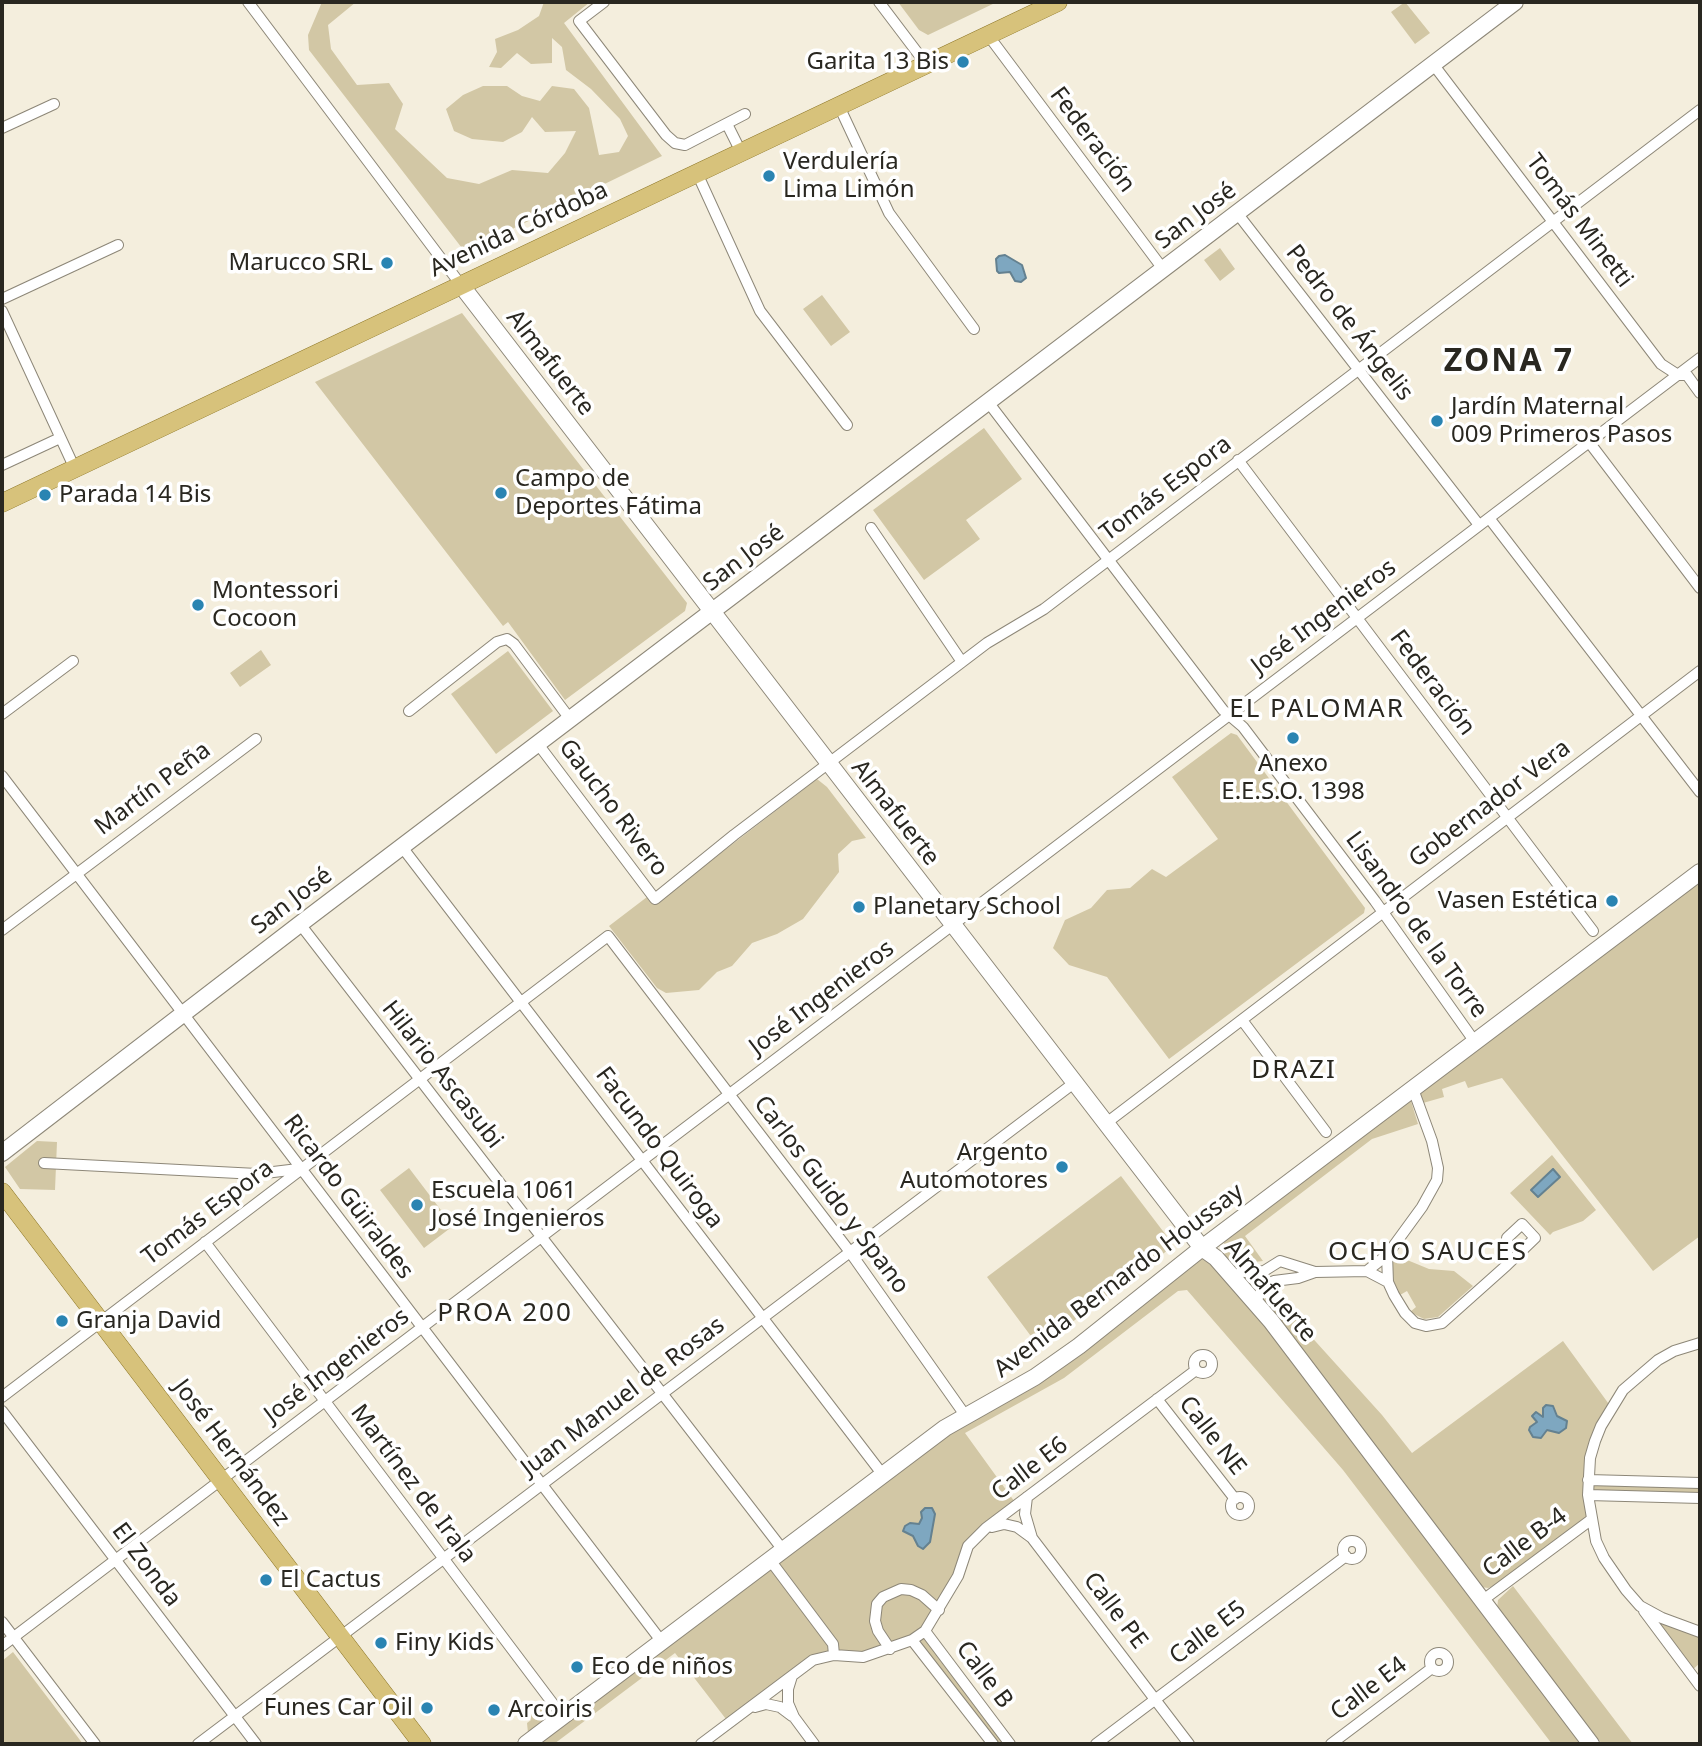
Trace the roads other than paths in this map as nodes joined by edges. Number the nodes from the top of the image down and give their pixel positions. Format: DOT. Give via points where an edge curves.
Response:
graph roads {
  1 [pos="248,2"];
  2 [pos="604,2"];
  3 [pos="879,2"];
  4 [pos="1058,2"];
  5 [pos="1515,2"];
  6 [pos="988,35"];
  7 [pos="926,64"];
  8 [pos="1433,64"];
  9 [pos="54,104"];
  10 [pos="839,106"];
  11 [pos="1700,110"];
  12 [pos="745,114"];
  13 [pos="727,124"];
  14 [pos="2,128"];
  15 [pos="741,152"];
  16 [pos="697,173"];
  17 [pos="1237,213"];
  18 [pos="1553,221"];
  19 [pos="118,245"];
  20 [pos="1163,269"];
  21 [pos="461,285"];
  22 [pos="2,299"];
  23 [pos="2,311"];
  24 [pos="974,329"];
  25 [pos="1700,358"];
  26 [pos="1358,369"];
  27 [pos="1678,374"];
  28 [pos="1700,393"];
  29 [pos="988,402"];
  30 [pos="847,425"];
  31 [pos="60,438"];
  32 [pos="1589,442"];
  33 [pos="1238,460"];
  34 [pos="2,465"];
  35 [pos="75,469"];
  36 [pos="2,503"];
  37 [pos="1489,518"];
  38 [pos="1479,525"];
  39 [pos="871,528"];
  40 [pos="1108,559"];
  41 [pos="1700,587"];
  42 [pos="712,611"];
  43 [pos="1357,618"];
  44 [pos="73,661"];
  45 [pos="962,662"];
  46 [pos="1700,671"];
  47 [pos="408,711"];
  48 [pos="2,714"];
  49 [pos="1229,715"];
  50 [pos="1641,716"];
  51 [pos="570,719"];
  52 [pos="256,739"];
  53 [pos="538,744"];
  54 [pos="828,764"];
  55 [pos="2,776"];
  56 [pos="1700,792"];
  57 [pos="1508,817"];
  58 [pos="402,847"];
  59 [pos="1700,872"];
  60 [pos="76,874"];
  61 [pos="655,898"];
  62 [pos="1382,913"];
  63 [pos="300,924"];
  64 [pos="952,925"];
  65 [pos="2,930"];
  66 [pos="1593,931"];
  67 [pos="608,936"];
  68 [pos="521,1002"];
  69 [pos="183,1014"];
  70 [pos="1242,1020"];
  71 [pos="1475,1042"];
  72 [pos="419,1079"];
  73 [pos="1074,1083"];
  74 [pos="1413,1089"];
  75 [pos="729,1095"];
  76 [pos="1105,1124"];
  77 [pos="1326,1132"];
  78 [pos="2,1153"];
  79 [pos="642,1161"];
  80 [pos="44,1163"];
  81 [pos="301,1169"];
  82 [pos="2,1192"];
  83 [pos="541,1237"];
  84 [pos="205,1242"];
  85 [pos="1202,1248"];
  86 [pos="850,1252"];
  87 [pos="1387,1255"];
  88 [pos="1507,1265"];
  89 [pos="1264,1271"];
  90 [pos="1367,1271"];
  91 [pos="1315,1272"];
  92 [pos="1234,1278"];
  93 [pos="1388,1282"];
  94 [pos="1265,1285"];
  95 [pos="1255,1301"];
  96 [pos="762,1318"];
  97 [pos="100,1321"];
  98 [pos="422,1328"];
  99 [pos="1700,1343"];
  100 [pos="1196,1370"];
  101 [pos="663,1394"];
  102 [pos="2,1396"];
  103 [pos="1157,1399"];
  104 [pos="325,1402"];
  105 [pos="2,1411"];
  106 [pos="965,1415"];
  107 [pos="883,1475"];
  108 [pos="221,1480"];
  109 [pos="1588,1480"];
  110 [pos="1700,1483"];
  111 [pos="542,1485"];
  112 [pos="1027,1497"];
  113 [pos="1700,1498"];
  114 [pos="1235,1499"];
  115 [pos="1589,1500"];
  116 [pos="1592,1519"];
  117 [pos="986,1528"];
  118 [pos="1032,1538"];
  119 [pos="783,1550"];
  120 [pos="1346,1556"];
  121 [pos="444,1559"];
  122 [pos="116,1560"];
  123 [pos="770,1560"];
  124 [pos="1483,1600"];
  125 [pos="1640,1606"];
  126 [pos="939,1610"];
  127 [pos="2,1622"];
  128 [pos="925,1631"];
  129 [pos="1700,1632"];
  130 [pos="13,1637"];
  131 [pos="340,1637"];
  132 [pos="912,1640"];
  133 [pos="662,1642"];
  134 [pos="2,1646"];
  135 [pos="890,1648"];
  136 [pos="834,1655"];
  137 [pos="1700,1663"];
  138 [pos="1432,1668"];
  139 [pos="1690,1672"];
  140 [pos="792,1676"];
  141 [pos="1700,1686"];
  142 [pos="1155,1700"];
  143 [pos="750,1708"];
  144 [pos="235,1716"];
  145 [pos="563,1717"];
  146 [pos="794,1717"];
  147 [pos="95,1744"];
  148 [pos="198,1744"];
  149 [pos="256,1744"];
  150 [pos="422,1744"];
  151 [pos="526,1744"];
  152 [pos="701,1744"];
  153 [pos="814,1744"];
  154 [pos="993,1744"];
  155 [pos="1010,1744"];
  156 [pos="1096,1744"];
  157 [pos="1189,1744"];
  158 [pos="1331,1744"];
  159 [pos="1591,1744"];
  1 -- 21 [label="street, Almafuerte"];
  2 -- 13 [label="street" via="579,21 666,135 685,145"];
  3 -- 7 [label="street"];
  4 -- 6 [label="main road, Avenida Córdoba"];
  5 -- 8 [label="street, San José"];
  6 -- 7 [label="main road, Avenida Córdoba"];
  6 -- 20 [label="street, Federación"];
  7 -- 10 [label="main road, Avenida Córdoba"];
  8 -- 17 [label="street, San José"];
  8 -- 18 [label="street, Tomás Minetti"];
  9 -- 14 [label="street"];
  10 -- 15 [label="main road, Avenida Córdoba"];
  10 -- 24 [label="street" via="889,213"];
  11 -- 18 [label="street, Tomás Espora"];
  12 -- 13 [label="street"];
  13 -- 15 [label="street"];
  15 -- 16 [label="main road, Avenida Córdoba"];
  16 -- 21 [label="main road, Avenida Córdoba"];
  16 -- 30 [label="street" via="760,311"];
  17 -- 20 [label="street, San José"];
  17 -- 26 [label="street, Pedro de Ángelis"];
  18 -- 26 [label="street, Tomás Espora"];
  18 -- 27 [label="street, Tomás Minetti" via="1661,364"];
  19 -- 22 [label="street"];
  20 -- 29 [label="street, San José"];
  21 -- 35 [label="main road, Avenida Córdoba"];
  21 -- 42 [label="street, Almafuerte"];
  23 -- 31 [label="street"];
  25 -- 27 [label="street, José Ingenieros"];
  26 -- 33 [label="street, Tomás Espora"];
  26 -- 38 [label="street, Pedro de Ángelis"];
  27 -- 28 [label="street, Tomás Minetti" via="1687,375"];
  27 -- 32 [label="street, José Ingenieros"];
  29 -- 40 [label="street, Lisandro de la Torre"];
  29 -- 42 [label="street, San José"];
  31 -- 34 [label="street"];
  31 -- 35 [label="street"];
  32 -- 37 [label="street, José Ingenieros"];
  32 -- 41 [label="street"];
  33 -- 40 [label="street, Tomás Espora"];
  33 -- 43 [label="street, Federación"];
  35 -- 36 [label="main road, Avenida Córdoba"];
  37 -- 38 [label="street, José Ingenieros"];
  37 -- 50 [label="street"];
  38 -- 43 [label="street, José Ingenieros"];
  39 -- 45 [label="street"];
  40 -- 45 [label="street, Tomás Espora" via="1044,609"];
  40 -- 49 [label="street, Lisandro de la Torre"];
  42 -- 51 [label="street, San José"];
  42 -- 54 [label="street, Almafuerte"];
  43 -- 49 [label="street, José Ingenieros"];
  43 -- 57 [label="street, Federación"];
  44 -- 48 [label="street"];
  45 -- 54 [label="street, Tomás Espora"];
  46 -- 50 [label="street, Gobernador Vera"];
  47 -- 51 [label="street, Gaucho Rivero" via="507,639"];
  49 -- 62 [label="street, Lisandro de la Torre" via="1243,727"];
  49 -- 64 [label="street, José Ingenieros"];
  50 -- 56 [label="street"];
  50 -- 57 [label="street, Gobernador Vera"];
  51 -- 53 [label="street, San José"];
  52 -- 60 [label="street, Martín Peña"];
  53 -- 58 [label="street, San José"];
  53 -- 61 [label="street, Gaucho Rivero"];
  54 -- 61 [label="street, Tomás Espora"];
  54 -- 64 [label="street, Almafuerte"];
  55 -- 60 [label="street, Ricardo Güiraldes"];
  57 -- 62 [label="street, Gobernador Vera"];
  57 -- 66 [label="street, Federación"];
  58 -- 63 [label="street, San José"];
  58 -- 68 [label="street, Facundo Quiroga"];
  59 -- 71 [label="street, Avenida Bernardo Houssay"];
  60 -- 65 [label="street, Martín Peña"];
  60 -- 69 [label="street, Ricardo Güiraldes"];
  62 -- 70 [label="street, Gobernador Vera"];
  62 -- 71 [label="street, Lisandro de la Torre"];
  63 -- 69 [label="street, San José"];
  63 -- 72 [label="street, Hilario Ascasubi"];
  64 -- 73 [label="street, Almafuerte"];
  64 -- 75 [label="street, José Ingenieros"];
  67 -- 68 [label="street, Tomás Espora"];
  67 -- 75 [label="street, Carlos Guido y Spano"];
  68 -- 72 [label="street, Tomás Espora"];
  68 -- 79 [label="street, Facundo Quiroga"];
  69 -- 78 [label="street, San José"];
  69 -- 81 [label="street, Ricardo Güiraldes"];
  70 -- 76 [label="street, Gobernador Vera"];
  70 -- 77 [label="street"];
  71 -- 74 [label="street, Avenida Bernardo Houssay"];
  72 -- 81 [label="street, Tomás Espora"];
  72 -- 83 [label="street, Hilario Ascasubi"];
  73 -- 76 [label="street, Almafuerte"];
  73 -- 86 [label="street, Juan Manuel de Rosas"];
  74 -- 85 [label="street, Avenida Bernardo Houssay"];
  74 -- 87 [label="street" via="1432,1141 1437,1180"];
  75 -- 79 [label="street, José Ingenieros"];
  75 -- 86 [label="street, Carlos Guido y Spano"];
  76 -- 85 [label="street, Almafuerte"];
  79 -- 83 [label="street, José Ingenieros"];
  79 -- 96 [label="street, Facundo Quiroga"];
  80 -- 81 [label="street" via="257,1174"];
  81 -- 84 [label="street, Tomás Espora"];
  81 -- 98 [label="street, Ricardo Güiraldes"];
  82 -- 97 [label="main road, José Hernández"];
  83 -- 98 [label="street, José Ingenieros"];
  83 -- 101 [label="street, Hilario Ascasubi"];
  84 -- 97 [label="street, Tomás Espora"];
  84 -- 104 [label="street, Martínez de Irala"];
  85 -- 92 [label="street, Almafuerte"];
  85 -- 106 [label="street, Avenida Bernardo Houssay" via="1057,1362"];
  86 -- 96 [label="street, Juan Manuel de Rosas"];
  86 -- 106 [label="street, Carlos Guido y Spano"];
  87 -- 90 [label="street"];
  87 -- 93 [label="street"];
  88 -- 93 [label="street" via="1437,1326 1415,1323"];
  89 -- 91 [label="street" via="1280,1261"];
  89 -- 92 [label="street" via="1241,1272"];
  89 -- 94 [label="street"];
  90 -- 91 [label="street"];
  90 -- 93 [label="street"];
  91 -- 94 [label="street"];
  92 -- 95 [label="street, Almafuerte"];
  94 -- 95 [label="street"];
  95 -- 124 [label="street, Almafuerte"];
  96 -- 101 [label="street, Juan Manuel de Rosas"];
  96 -- 107 [label="street, Facundo Quiroga"];
  97 -- 102 [label="street, Tomás Espora"];
  97 -- 108 [label="main road, José Hernández"];
  98 -- 104 [label="street, José Ingenieros"];
  98 -- 111 [label="street, Ricardo Güiraldes"];
  99 -- 109 [label="street" via="1658,1360 1623,1390 1601,1426"];
  100 -- 103 [label="street, Calle E6"];
  101 -- 111 [label="street, Juan Manuel de Rosas"];
  101 -- 119 [label="street, Hilario Ascasubi"];
  103 -- 112 [label="street, Calle E6"];
  103 -- 114 [label="street, Calle NE"];
  104 -- 108 [label="street, José Ingenieros"];
  104 -- 121 [label="street, Martínez de Irala"];
  105 -- 122 [label="street, El Zonda"];
  106 -- 107 [label="street, Avenida Bernardo Houssay"];
  107 -- 119 [label="street, Avenida Bernardo Houssay"];
  108 -- 122 [label="street, José Ingenieros"];
  108 -- 131 [label="main road, José Hernández"];
  109 -- 110 [label="street"];
  109 -- 115 [label="street"];
  111 -- 121 [label="street, Juan Manuel de Rosas"];
  111 -- 133 [label="street, Ricardo Güiraldes"];
  112 -- 117 [label="street, Calle E6"];
  112 -- 118 [label="street, Calle PE" via="1025,1514"];
  113 -- 115 [label="street" via="1602,1496"];
  115 -- 116 [label="street"];
  116 -- 124 [label="street, Calle B-4"];
  116 -- 125 [label="street" via="1604,1558"];
  117 -- 118 [label="street, Calle PE" via="1004,1524"];
  117 -- 126 [label="street, Calle E6" via="968,1546"];
  118 -- 142 [label="street, Calle PE"];
  119 -- 123 [label="street, Avenida Bernardo Houssay"];
  120 -- 142 [label="street, Calle E5"];
  121 -- 131 [label="street, Juan Manuel de Rosas"];
  121 -- 145 [label="street, Martínez de Irala"];
  122 -- 130 [label="street, José Ingenieros"];
  122 -- 144 [label="street, El Zonda"];
  123 -- 133 [label="street, Avenida Bernardo Houssay"];
  123 -- 136 [label="street" via="833,1644"];
  124 -- 159 [label="street, Almafuerte"];
  125 -- 129 [label="street"];
  125 -- 139 [label="street"];
  126 -- 128 [label="street, Calle E6"];
  126 -- 135 [label="street" via="911,1590 883,1597 875,1621"];
  127 -- 130 [label="street"];
  128 -- 132 [label="street"];
  128 -- 155 [label="street, Calle B"];
  130 -- 134 [label="street, José Ingenieros"];
  130 -- 147 [label="street"];
  131 -- 144 [label="street, Juan Manuel de Rosas"];
  131 -- 150 [label="main road, José Hernández"];
  132 -- 135 [label="street"];
  132 -- 154 [label="street, Calle B"];
  133 -- 145 [label="street, Avenida Bernardo Houssay"];
  135 -- 136 [label="street" via="863,1657"];
  136 -- 140 [label="street" via="813,1660"];
  137 -- 139 [label="street"];
  138 -- 158 [label="street, Calle E4"];
  139 -- 141 [label="street"];
  140 -- 143 [label="street"];
  140 -- 146 [label="street" via="788,1703"];
  142 -- 156 [label="street, Calle E5"];
  142 -- 157 [label="street, Calle PE"];
  143 -- 146 [label="street" via="766,1704"];
  143 -- 152 [label="street"];
  144 -- 148 [label="street, Juan Manuel de Rosas"];
  144 -- 149 [label="street, El Zonda"];
  145 -- 151 [label="street, Avenida Bernardo Houssay"];
  146 -- 153 [label="street"];
}
